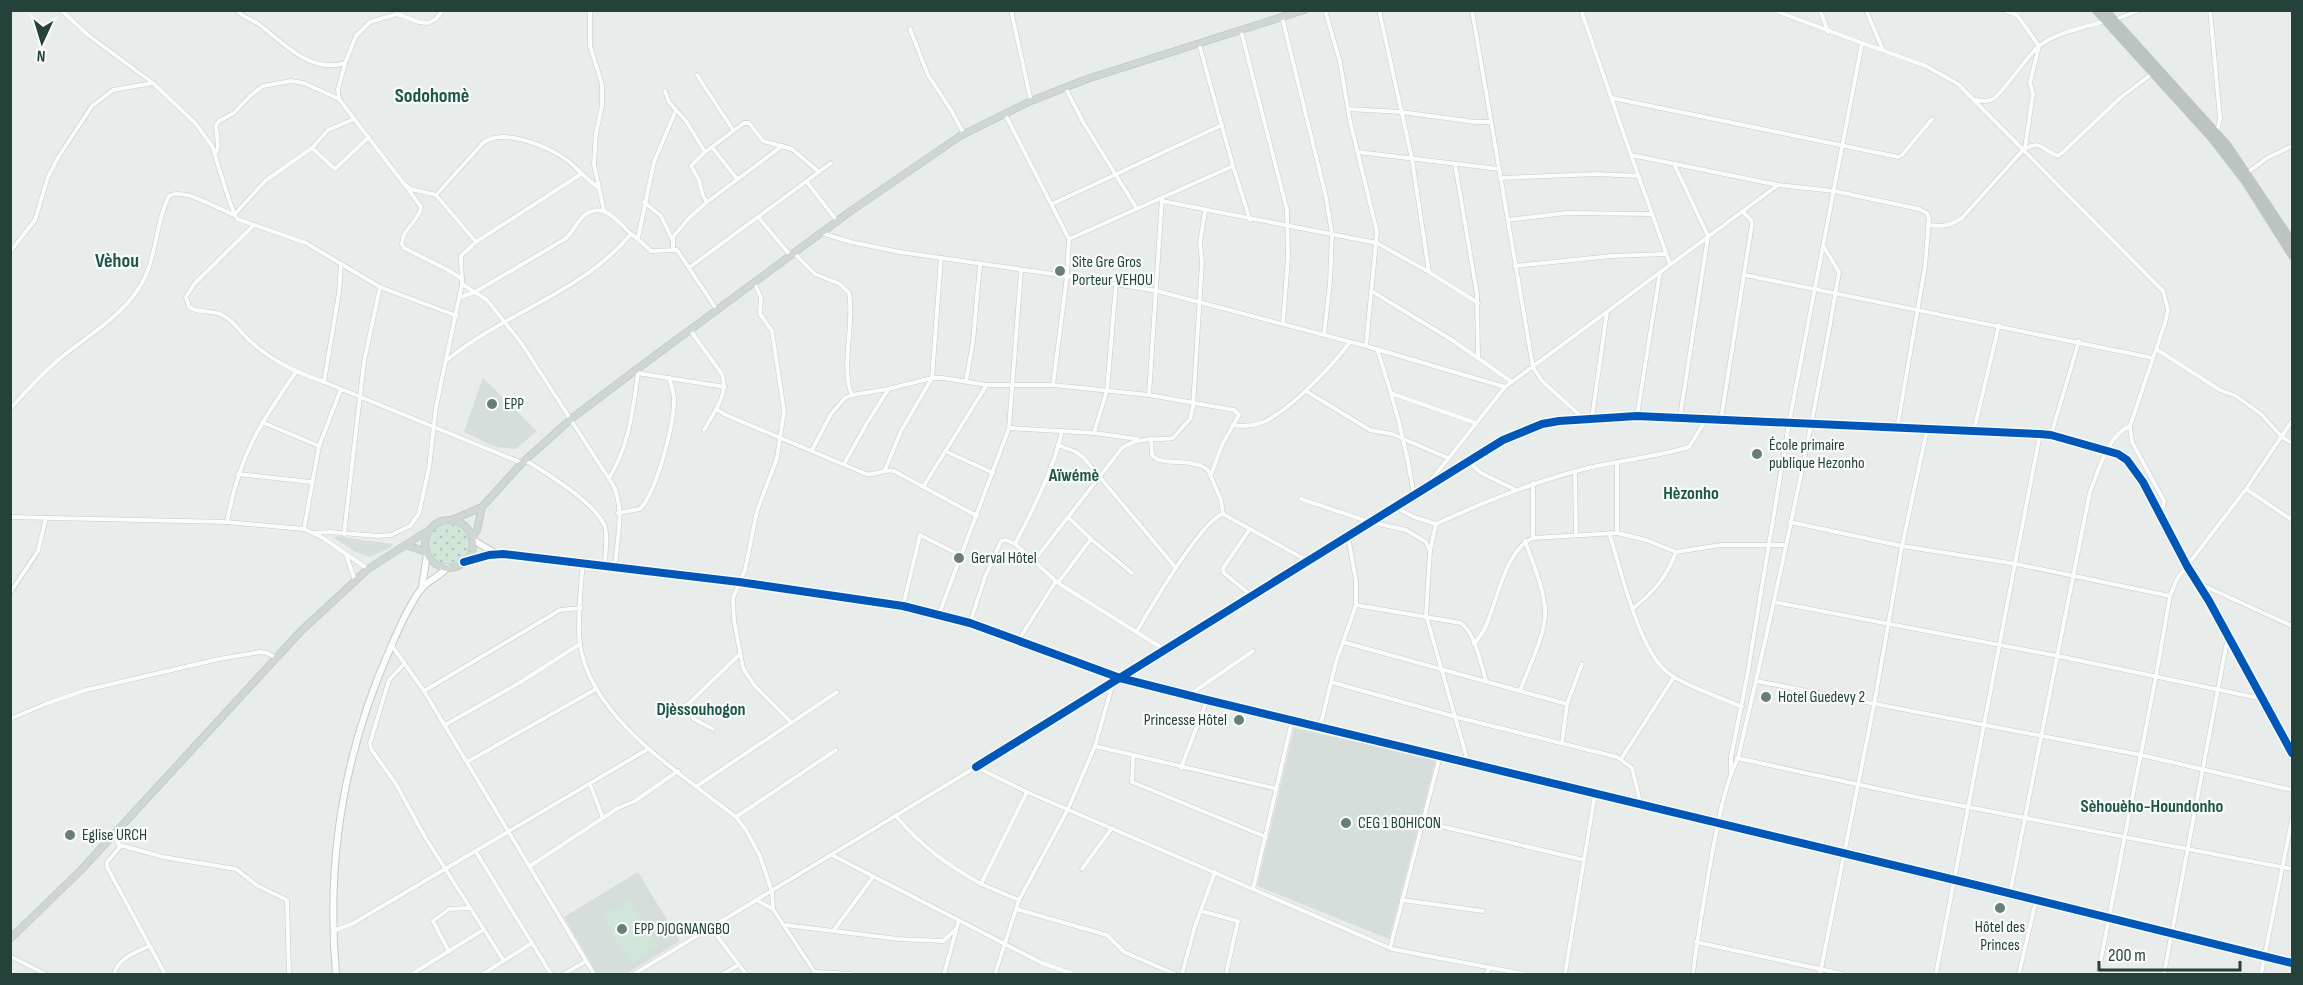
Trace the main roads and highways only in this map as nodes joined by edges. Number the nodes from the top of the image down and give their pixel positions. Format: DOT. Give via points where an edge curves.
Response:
graph roads {
  1 [pos="1304,10"];
  2 [pos="2096,10"];
  3 [pos="2105,10"];
  4 [pos="2109,20"];
  5 [pos="2215,136"];
  6 [pos="2292,242"];
  7 [pos="2292,255"];
  8 [pos="482,507"];
  9 [pos="452,520"];
  10 [pos="429,530"];
  11 [pos="472,539"];
  12 [pos="406,545"];
  13 [pos="427,553"];
  14 [pos="10,939"];
  1 -- 8 [label="main road" via="1065,87 964,134 837,221 572,419"];
  2 -- 4 [label="highway"];
  3 -- 4 [label="highway"];
  4 -- 5 [label="highway"];
  4 -- 5 [label="highway" via="2153,73"];
  5 -- 6 [label="highway" via="2246,173"];
  5 -- 7 [label="highway"];
  8 -- 9 [label="main road"];
  8 -- 11 [label="main road"];
  9 -- 10 [label="main road" via="443,520"];
  9 -- 11 [label="main road" via="468,529"];
  10 -- 12 [label="main road"];
  10 -- 13 [label="main road" via="425,541"];
  11 -- 13 [label="main road" via="472,550 464,562 447,567 432,561"];
  12 -- 13 [label="main road"];
  12 -- 14 [label="main road" via="355,580 276,658 81,870"];
}
